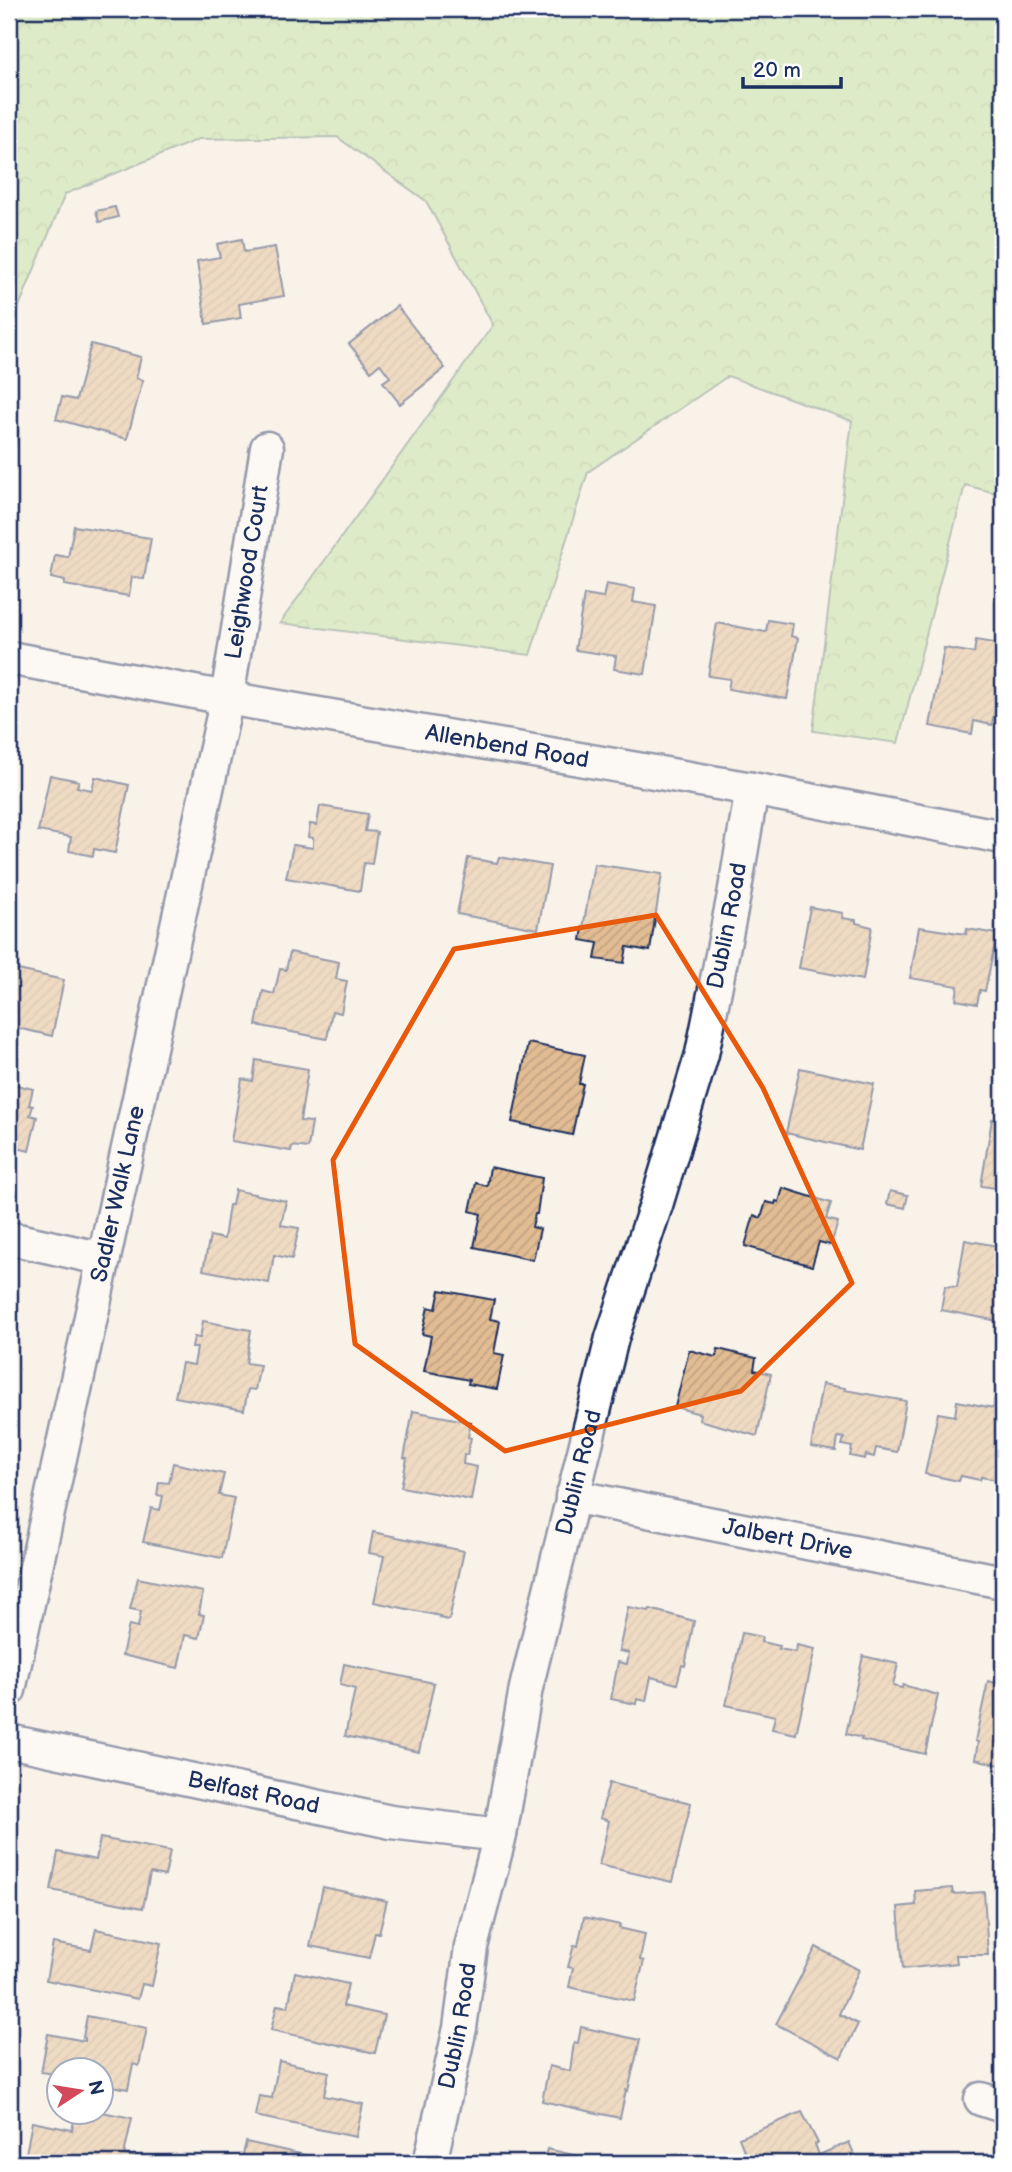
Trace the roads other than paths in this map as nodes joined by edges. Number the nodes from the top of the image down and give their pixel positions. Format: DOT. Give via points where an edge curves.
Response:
graph roads {
  1 [pos="267,448"];
  2 [pos="9,658"];
  3 [pos="227,698"];
  4 [pos="752,789"];
  5 [pos="1003,837"];
  6 [pos="9,1238"];
  7 [pos="104,1259"];
  8 [pos="572,1496"];
  9 [pos="1003,1582"];
  10 [pos="9,1690"];
  11 [pos="9,1741"];
  12 [pos="500,1835"];
  13 [pos="430,2163"];
  1 -- 3 [label="street, Leighwood Court"];
  2 -- 3 [label="street, Allenbend Road"];
  3 -- 4 [label="street, Allenbend Road"];
  3 -- 7 [label="street, Sadler Walk Lane"];
  4 -- 5 [label="street, Allenbend Road"];
  4 -- 8 [label="street, Dublin Road" via="702,1054 612,1338"];
  6 -- 7 [label="street"];
  7 -- 10 [label="street, Sadler Walk Lane"];
  8 -- 9 [label="street, Jalbert Drive"];
  8 -- 12 [label="street, Dublin Road" via="526,1688"];
  11 -- 12 [label="street, Belfast Road" via="391,1822"];
  12 -- 13 [label="street, Dublin Road" via="471,1947 460,2028"];
}
